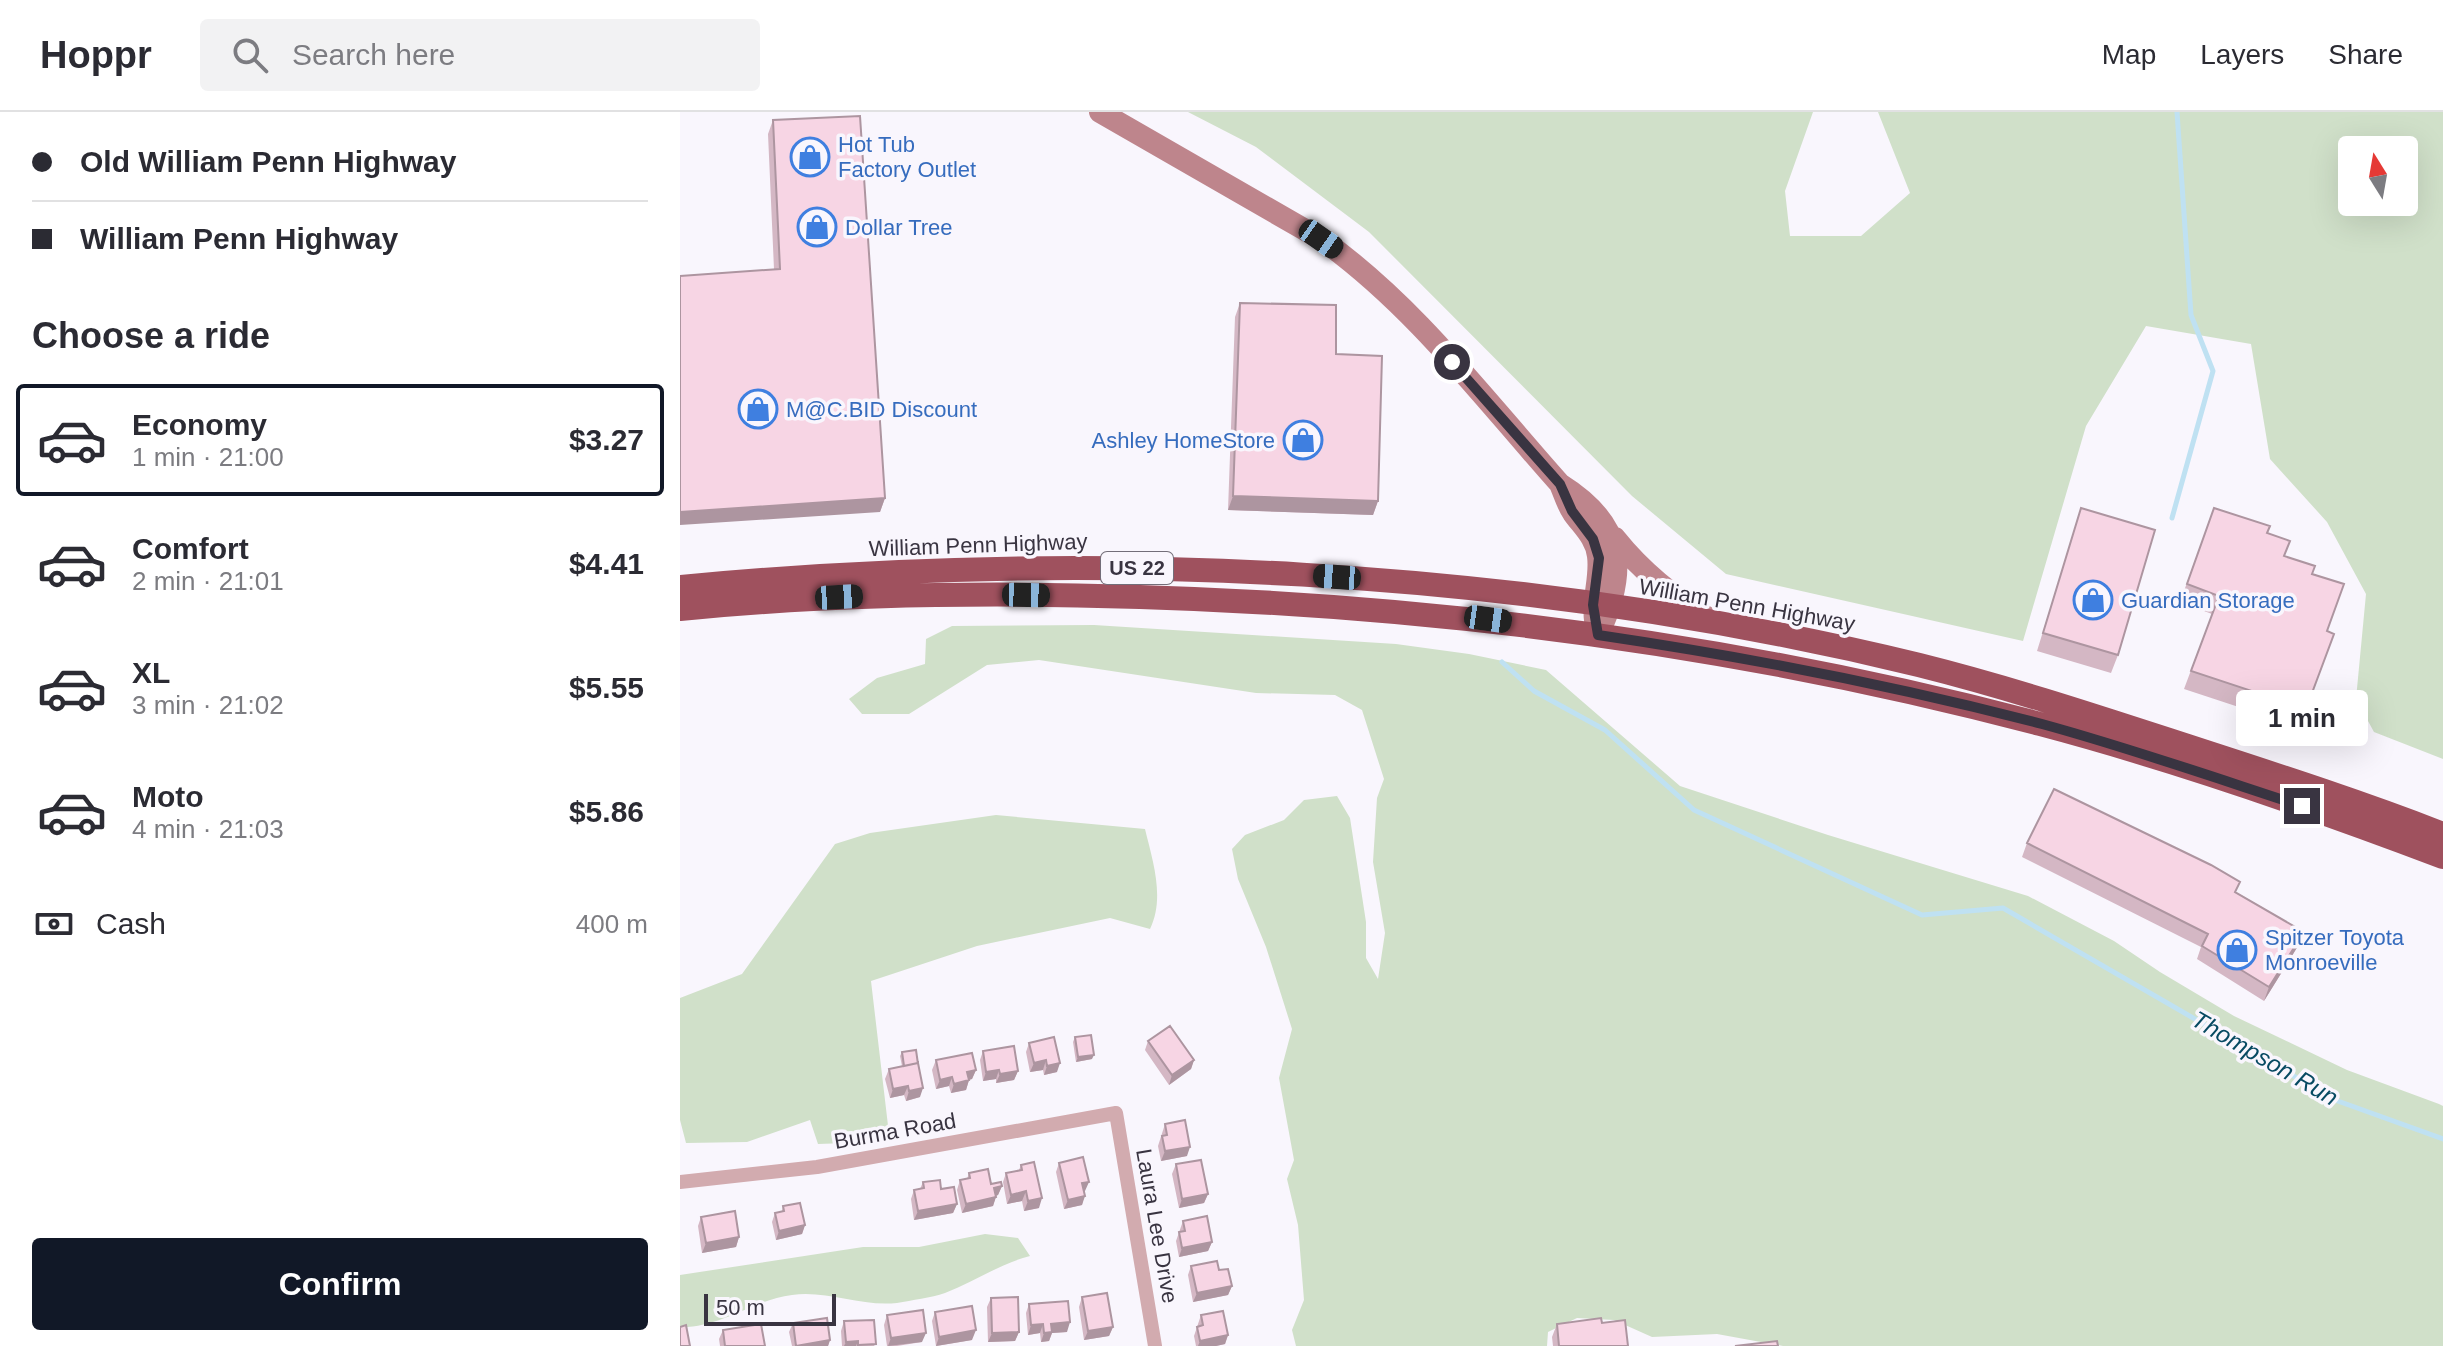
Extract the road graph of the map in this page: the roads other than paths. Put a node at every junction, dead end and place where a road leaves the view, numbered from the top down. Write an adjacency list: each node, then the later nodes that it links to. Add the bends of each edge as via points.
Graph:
1 (1100, 112): 2 (main road, via 1348,258 1401,304)
2 (1560, 484): 3 (main road, via 1585,500); 5 (main road, via 1597,549)
3 (1609, 531): 5 (main road, via 1616,556); 7 (main road, via 1664,590)
4 (680, 587): 5 (highway, William Penn Highway / US 22, via 901,573 1152,568 1399,582)
5 (1602, 606): 7 (highway, William Penn Highway / US 22); 8 (main road)
6 (680, 609): 8 (highway, US 22, via 902,594 1113,596 1397,610)
7 (1717, 624): 9 (highway, William Penn Highway / US 22, via 1848,649 1995,686 2309,785)
8 (1598, 635): 10 (highway, US 22, via 1803,669 2030,721 2302,806)
9 (2443, 834)
10 (2443, 857)
11 (1116, 1113): 12 (street, Burma Road, via 817,1167); 13 (street, Laura Lee Drive)
12 (680, 1182)
13 (1155, 1346)

